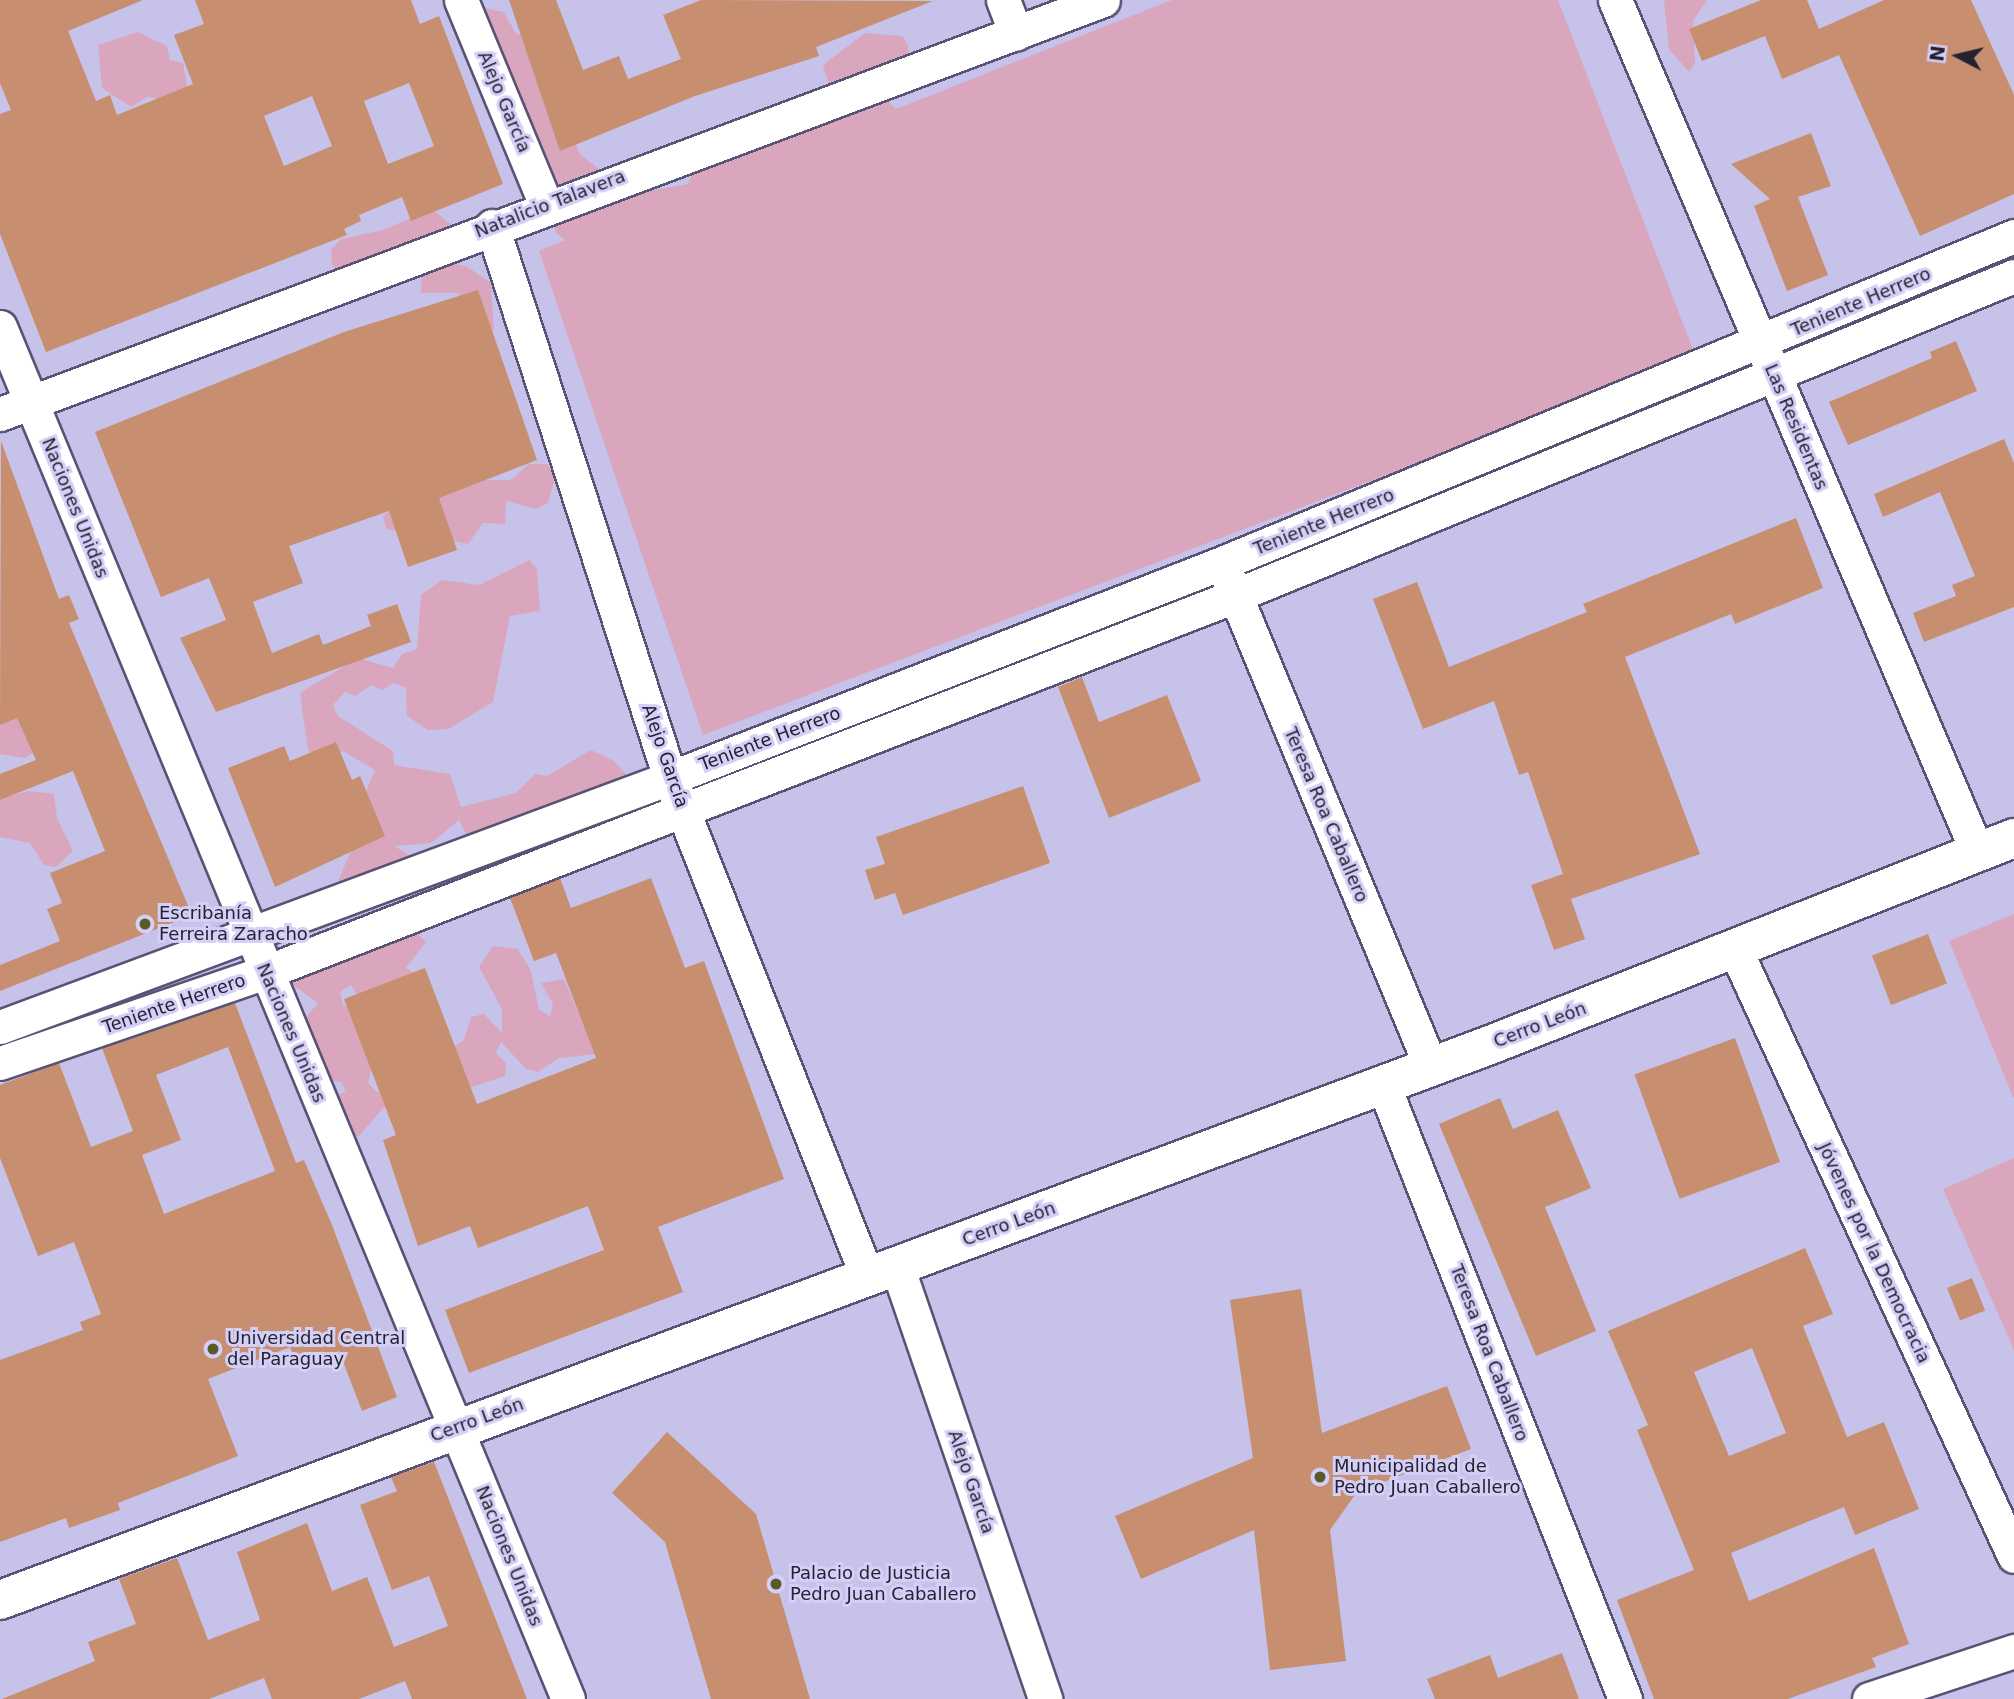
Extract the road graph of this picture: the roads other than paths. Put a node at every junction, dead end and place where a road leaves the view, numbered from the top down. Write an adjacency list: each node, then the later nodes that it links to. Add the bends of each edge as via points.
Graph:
1 (461, 0): 6 (street, Alejo García)
2 (1003, 0): 5 (street)
3 (1103, 0): 5 (street, Natalicio Talavera)
4 (1615, 0): 11 (street, Las Residentas)
5 (1016, 34): 6 (street, Natalicio Talavera)
6 (546, 205): 7 (street, Natalicio Talavera)
7 (492, 226): 13 (street, Natalicio Talavera); 21 (street, Alejo García)
8 (2013, 240): 11 (street, Teniente Herrero)
9 (2014, 276): 12 (street, Teniente Herrero)
10 (0, 327): 13 (street, Naciones Unidas)
11 (1761, 345): 12 (street, Las Residentas); 14 (street, Teniente Herrero)
12 (1775, 379): 16 (street, Teniente Herrero); 25 (street, Las Residentas)
13 (31, 402): 15 (street, Natalicio Talavera); 27 (street, Naciones Unidas)
14 (1596, 412): 16 (street); 17 (street, Teniente Herrero)
15 (0, 414)
16 (1609, 446): 18 (street, Teniente Herrero)
17 (1222, 563): 18 (street, Teresa Roa Caballero); 19 (street, Teniente Herrero)
18 (1235, 596): 20 (street, Teniente Herrero); 32 (street, Teresa Roa Caballero)
19 (1051, 630): 20 (street); 21 (street, Teniente Herrero)
20 (1065, 662): 22 (street, Teniente Herrero)
21 (670, 778): 22 (street, Alejo García); 24 (street, Teniente Herrero)
22 (683, 810): 26 (street, Teniente Herrero); 34 (street, Alejo García)
23 (2014, 838): 25 (street, Cerro León)
24 (488, 846): 26 (street); 27 (street, Teniente Herrero)
25 (1978, 854): 28 (street, Cerro León)
26 (503, 880): 29 (street, Teniente Herrero)
27 (251, 935): 29 (street, Naciones Unidas); 30 (street, Teniente Herrero)
28 (1735, 949): 32 (street, Cerro León); 36 (street, Jóvenes por la Democracia)
29 (266, 972): 31 (street, Teniente Herrero); 35 (street, Naciones Unidas)
30 (0, 1027)
31 (0, 1063)
32 (1430, 1067): 33 (street, Cerro León)
33 (1383, 1084): 34 (street, Cerro León); 41 (street, Teresa Roa Caballero)
34 (882, 1271): 35 (street, Cerro León); 40 (street, Alejo García)
35 (456, 1428): 37 (street, Cerro León); 39 (street, Naciones Unidas)
36 (2014, 1556)
37 (0, 1600)
38 (2014, 1650): 42 (street)
39 (568, 1699)
40 (1045, 1699)
41 (1625, 1699)
42 (1869, 1699)

